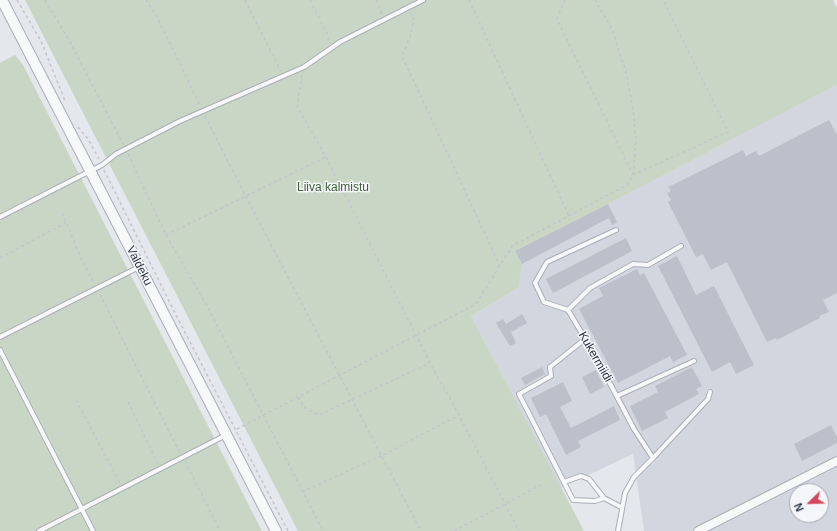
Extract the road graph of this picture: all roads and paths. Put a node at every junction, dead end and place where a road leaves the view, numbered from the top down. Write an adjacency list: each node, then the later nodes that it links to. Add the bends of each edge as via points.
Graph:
1 (2, 0): 24 (street, Valdeku)
2 (17, 0): 18 (path, via 41,41)
3 (45, 0): 21 (path)
4 (146, 0): 19 (path, via 155,13)
5 (245, 0): 17 (path)
6 (310, 0): 15 (path, via 327,33)
7 (376, 0): 14 (path)
8 (424, 0): 13 (lane)
9 (469, 0): 28 (path)
10 (565, 0): 25 (path, via 557,19)
11 (595, 0): 25 (path, via 612,29 626,72 636,140)
12 (663, 0): 25 (path, via 728,132)
13 (406, 9): 14 (lane); 35 (path, via 414,17 411,34 402,56)
14 (384, 20): 15 (lane)
15 (329, 49): 16 (lane)
16 (304, 67): 17 (lane); 22 (path, via 297,106)
17 (283, 76): 19 (lane)
18 (66, 105)
19 (203, 111): 21 (lane); 26 (path)
20 (77, 126): 23 (path, via 88,138)
21 (126, 149): 23 (lane); 32 (path)
22 (326, 157): 26 (path); 39 (path)
23 (102, 164): 24 (lane); 54 (path, via 175,313)
24 (90, 170): 29 (lane); 36 (street, Valdeku)
25 (633, 175): 28 (path, via 626,185)
26 (245, 195): 32 (path); 45 (path)
27 (62, 213): 30 (path)
28 (569, 216): 35 (path, via 512,246)
29 (0, 217)
30 (67, 222): 34 (path); 37 (path)
31 (616, 230): 38 (lane, via 547,262 535,283 544,302)
32 (166, 234): 52 (path, via 207,306)
33 (681, 246): 38 (lane, via 648,265 633,264 590,288)
34 (0, 258)
35 (500, 266): 39 (path, via 476,304)
36 (139, 267): 37 (lane); 55 (street, Valdeku)
37 (96, 287): 40 (lane); 57 (path)
38 (568, 310): 41 (lane, Kukermiidi)
39 (416, 335): 44 (path); 45 (path)
40 (0, 337)
41 (585, 340): 47 (lane, Kukermiidi); 61 (lane, via 550,367 551,376 519,394)
42 (0, 350): 68 (lane)
43 (694, 360): 47 (lane)
44 (430, 363): 49 (path); 53 (path)
45 (340, 374): 48 (path); 49 (path)
46 (710, 392): 58 (lane, via 708,399)
47 (617, 396): 58 (lane, Kukermiidi)
48 (298, 397): 49 (path, via 306,408 319,415); 52 (path)
49 (351, 399): 56 (path)
50 (76, 400): 63 (path)
51 (128, 402): 60 (path)
52 (263, 415): 54 (path); 64 (path)
53 (459, 415): 56 (path); 66 (path)
54 (237, 429): 73 (path)
55 (226, 435): 57 (lane); 72 (street, Valdeku)
56 (381, 456): 64 (path); 75 (path)
57 (183, 458): 60 (lane); 71 (path)
58 (653, 458): 67 (lane, via 634,477)
59 (837, 461): 79 (street)
60 (161, 469): 63 (lane)
61 (564, 482): 65 (lane, via 581,476 589,479); 65 (lane, via 573,500 595,501)
62 (541, 485): 66 (path)
63 (122, 488): 68 (lane)
64 (302, 492): 74 (path)
65 (604, 498): 67 (lane)
66 (506, 505): 76 (path); 77 (path)
67 (621, 507): 78 (lane)
68 (81, 510): 69 (lane); 70 (lane)
69 (39, 531)
70 (93, 531)
71 (220, 531)
72 (276, 531)
73 (288, 531)
74 (323, 531)
75 (421, 531)
76 (454, 531)
77 (519, 531)
78 (618, 531)
79 (698, 531)

